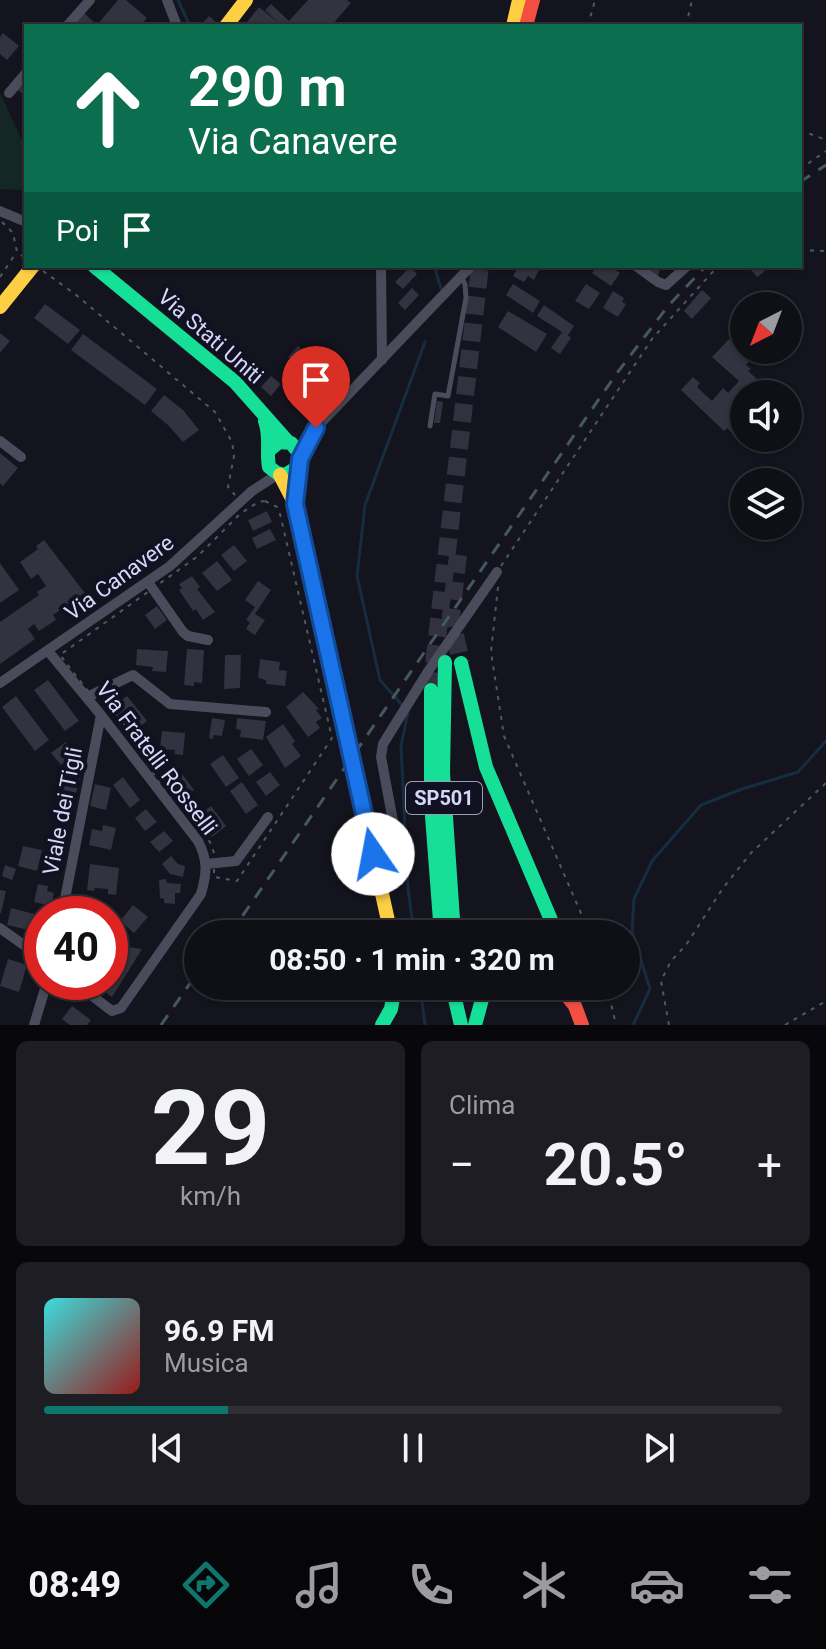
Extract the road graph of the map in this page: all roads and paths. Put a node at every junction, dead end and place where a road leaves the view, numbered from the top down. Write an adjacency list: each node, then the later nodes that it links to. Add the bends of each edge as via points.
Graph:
1 (90, 0): 8 (street)
2 (167, 0): 9 (street)
3 (246, 0): 10 (main road)
4 (519, 0): 11 (main road)
5 (533, 0): 12 (main road)
6 (595, 0): 13 (path)
7 (692, 0): 14 (path)
8 (69, 24)
9 (176, 24)
10 (231, 24)
11 (513, 24)
12 (527, 24)
13 (589, 24)
14 (686, 24)
15 (24, 75): 16 (street)
16 (9, 93)
17 (802, 131): 18 (path)
18 (826, 140)
19 (826, 151): 20 (path)
20 (802, 168)
21 (0, 211): 23 (street)
22 (0, 221): 26 (path, via 13,233)
23 (24, 221)
24 (802, 250): 25 (path)
25 (826, 251)
26 (17, 252): 27 (path); 36 (path)
27 (24, 257)
28 (32, 268): 38 (main road)
29 (37, 268): 48 (path, via 215,412 232,442 228,487)
30 (96, 268): 40 (main road, Via Stati Uniti, via 226,373)
31 (381, 268): 39 (street)
32 (469, 268): 37 (street)
33 (639, 268): 34 (street, via 666,285)
34 (685, 268)
35 (716, 268): 50 (path, via 652,339)
36 (0, 277)
37 (461, 277): 39 (street); 41 (lane, via 466,298 448,396 435,394)
38 (0, 307)
39 (382, 360): 42 (street)
40 (261, 410): 44 (main road, Via Stati Uniti); 47 (main road, Via Stati Uniti)
41 (430, 426)
42 (316, 428): 44 (street); 46 (street)
43 (0, 441): 45 (street)
44 (290, 443): 46 (main road); 47 (main road, via 275,444)
45 (21, 457)
46 (299, 463): 47 (main road, via 291,474); 49 (main road, Via Stati Uniti)
47 (273, 466): 48 (street, Via Canavere); 49 (main road, Via Stati Uniti)
48 (241, 502): 51 (street, Via Canavere)
49 (295, 504): 64 (main road, Via Stati Uniti)
50 (497, 572): 64 (street, via 383,744 399,853); 70 (path, via 491,652 504,736)
51 (151, 585): 52 (street, via 183,632); 53 (street, Via Canavere); 58 (path, via 60,655); 63 (path, via 198,556 249,507 265,501 277,507 332,738 237,881 214,877)
52 (208, 640)
53 (48, 651): 56 (street, Via Canavere); 58 (street, Via Fratelli Rosselli)
54 (445, 662): 68 (main road, SP501, via 443,773)
55 (461, 663): 69 (main road, via 486,767)
56 (0, 683)
57 (431, 690): 67 (main road, SP501, via 430,772)
58 (89, 696): 59 (street, via 133,675 170,704); 60 (street, Via Fratelli Rosselli); 63 (path, via 111,707 147,755 162,787 194,830 206,836 214,853)
59 (266, 712)
60 (101, 715): 63 (street, Via Fratelli Rosselli); 65 (street, Viale dei Tigli)
61 (826, 783): 94 (path, via 751,853 666,968 661,981)
62 (268, 817): 63 (street, via 236,861)
63 (211, 864): 73 (street, Via Fratelli Rosselli, via 201,894)
64 (379, 880): 66 (main road, Via Stati Uniti)
65 (66, 896)
66 (388, 920)
67 (440, 920)
68 (453, 920)
69 (551, 920)
70 (584, 920)
71 (0, 928): 72 (street)
72 (24, 945)
73 (128, 998)
74 (42, 1000): 86 (street)
75 (98, 1000): 76 (street, Via Fratelli Rosselli, via 112,1011)
76 (127, 1000)
77 (393, 1000): 87 (main road)
78 (447, 1000): 88 (main road)
79 (455, 1000): 89 (main road)
80 (464, 1000): 90 (main road)
81 (482, 1000): 91 (main road)
82 (570, 1000): 92 (main road)
83 (579, 1000): 92 (main road)
84 (610, 1000): 93 (path)
85 (826, 1001): 95 (path)
86 (34, 1025)
87 (382, 1025)
88 (450, 1025)
89 (461, 1025)
90 (468, 1025)
91 (475, 1025)
92 (583, 1025)
93 (616, 1025)
94 (669, 1025)
95 (785, 1025)

